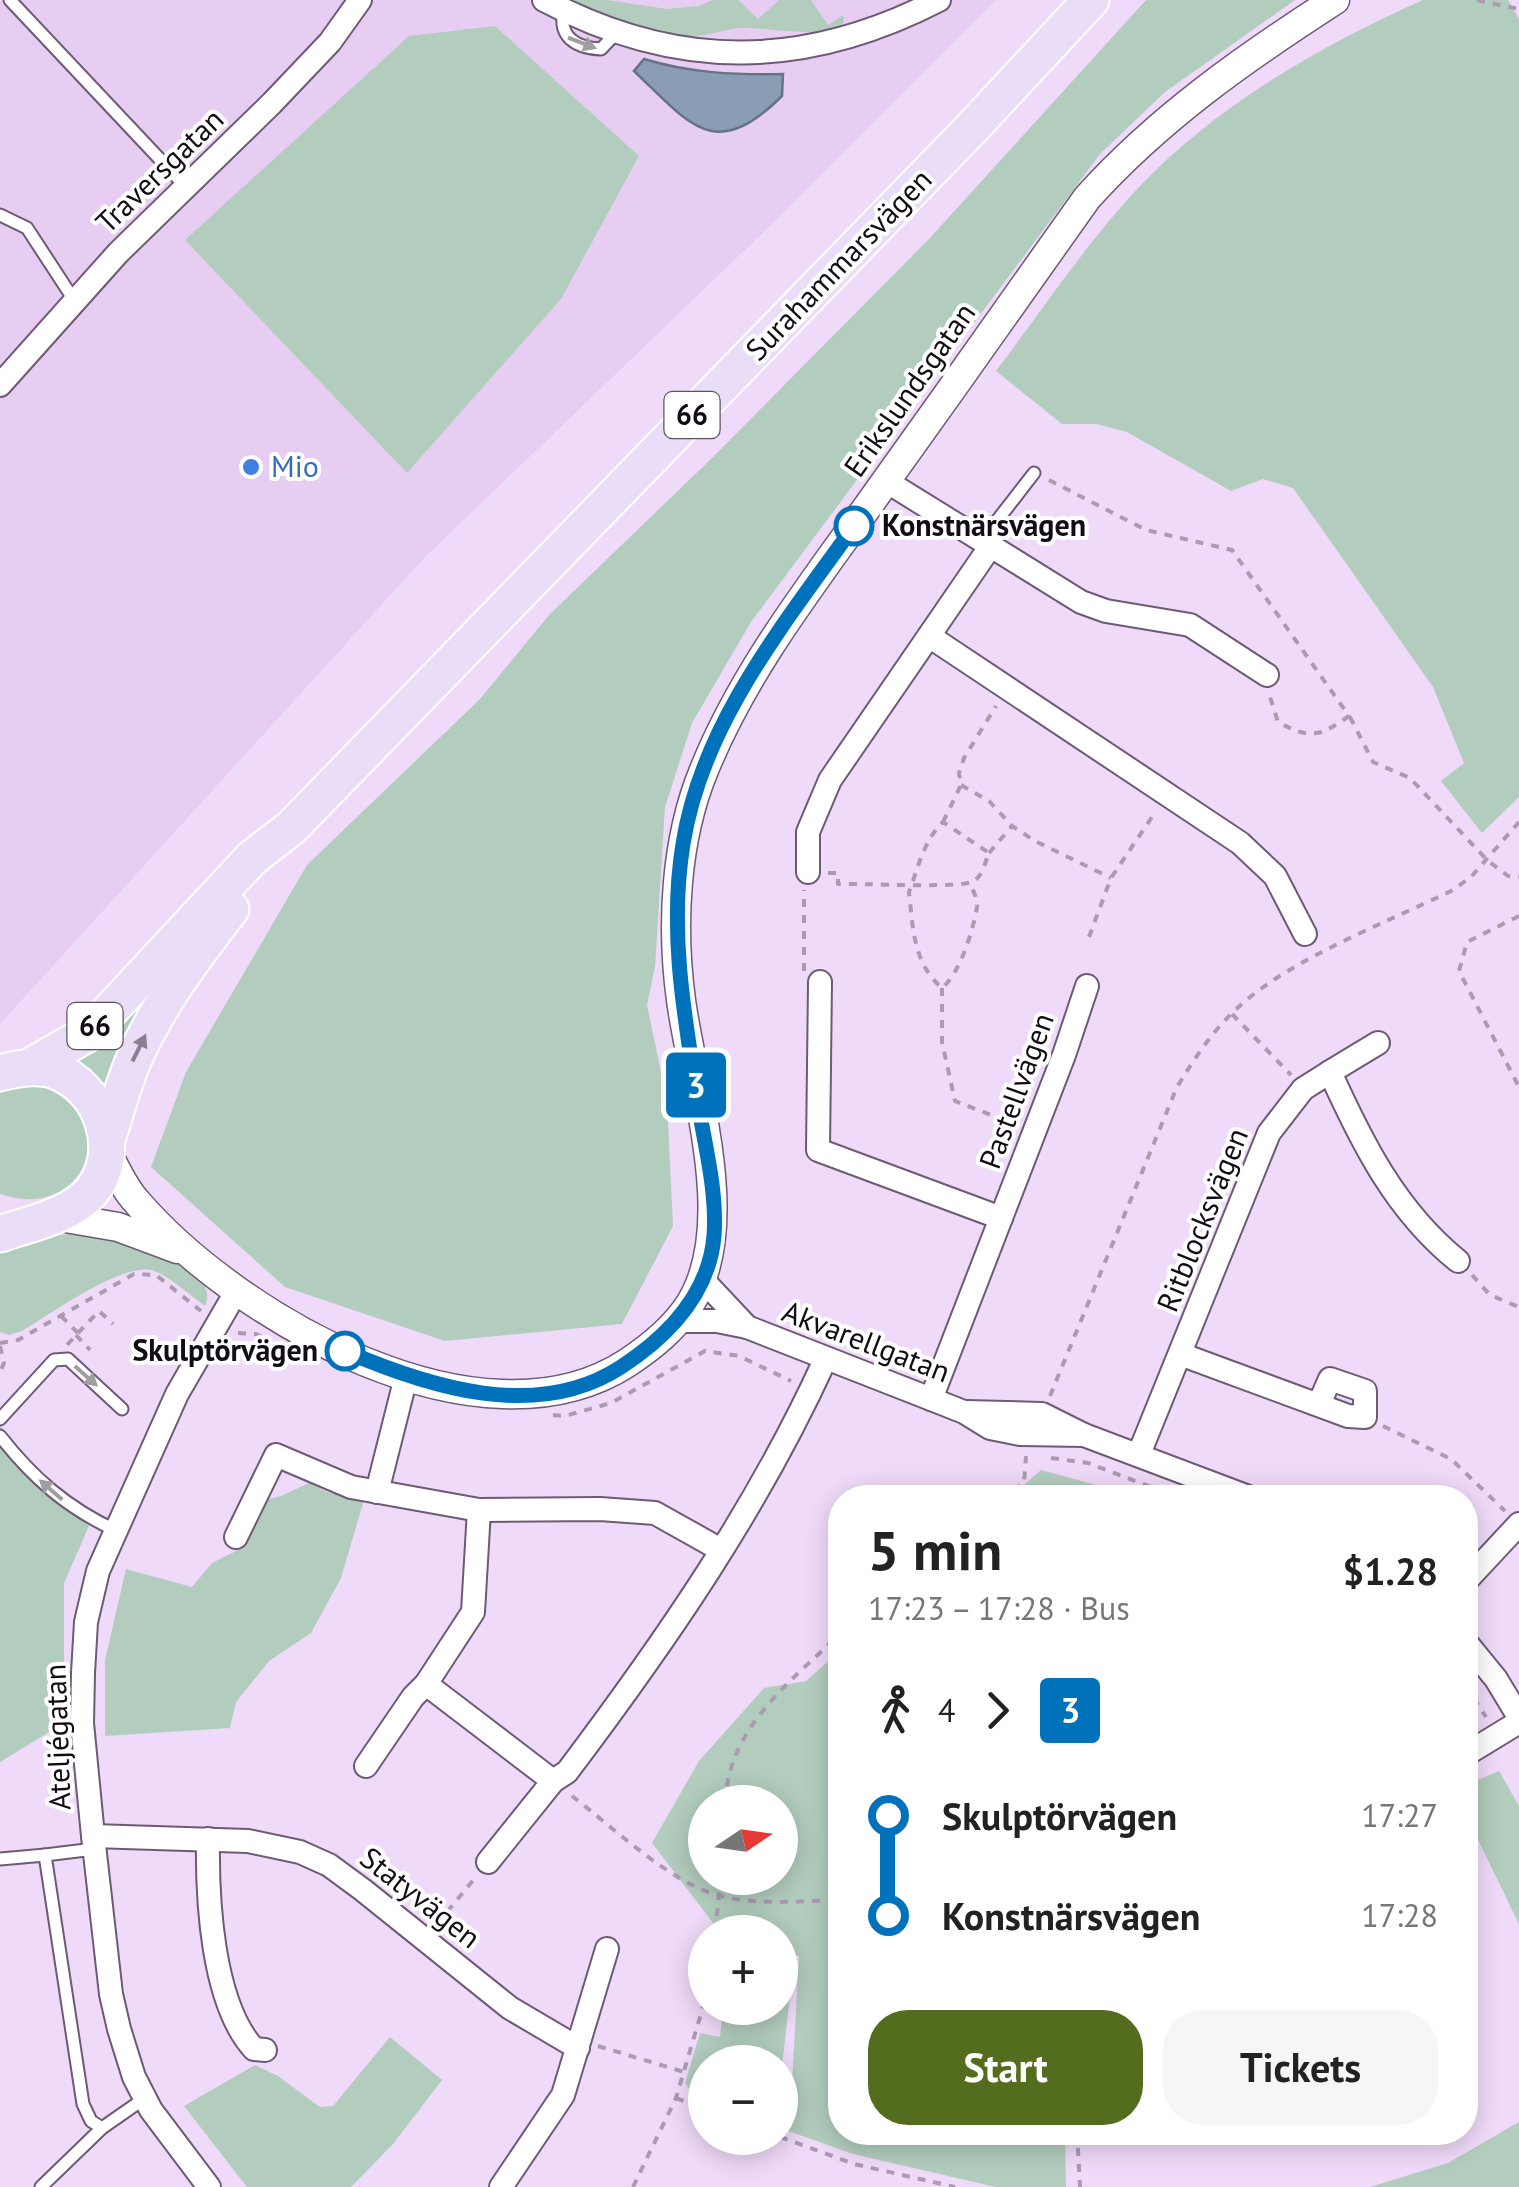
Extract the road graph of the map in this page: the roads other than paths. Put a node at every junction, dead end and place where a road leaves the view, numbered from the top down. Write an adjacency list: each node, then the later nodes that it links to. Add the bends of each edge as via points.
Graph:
1 (10, 0): 7 (lane)
2 (360, 0): 7 (street, Traversgatan, via 330,42)
3 (939, 0): 6 (street, via 845,40 706,51 617,32)
4 (1091, 0): 16 (main road, Surahammarsvägen / 66)
5 (1335, 0): 12 (street, Erikslundsgatan, via 1200,91 1117,164 1086,198)
6 (554, 6)
7 (186, 186): 9 (street, Traversgatan)
8 (0, 215): 9 (lane, via 27,228)
9 (74, 300): 10 (street, Traversgatan)
10 (0, 385)
11 (1034, 472): 13 (lane)
12 (886, 481): 13 (street); 31 (street, Erikslundsgatan, via 746,684 720,730 689,814 677,924 680,996 712,1190 714,1236)
13 (985, 544): 14 (street); 15 (street, via 1081,602 1190,625)
14 (929, 636): 17 (street, via 830,780 808,832); 18 (street, via 1240,842 1275,876)
15 (1267, 674)
16 (290, 828): 22 (main road, Surahammarsvägen / 66, via 252,858 89,1034); 24 (main road, Surahammarsvägen / 66, one-way to 16, via 132,1064 166,996)
17 (808, 872)
18 (1305, 934)
19 (820, 982): 26 (street, Pastellvägen, via 818,1150)
20 (1087, 986): 26 (street, Pastellvägen)
21 (1378, 1043): 23 (street, Ritblocksvägen)
22 (10, 1068): 24 (main road, 66, via 64,1074 84,1089 100,1114)
23 (1330, 1072): 30 (street, via 1390,1188); 35 (street, Ritblocksvägen, via 1304,1089 1269,1133)
24 (107, 1146): 27 (main road, 66, via 92,1191); 29 (street, Erikslundsgatan, via 135,1200)
25 (0, 1213): 27 (main road)
26 (1001, 1218): 38 (street, Pastellvägen)
27 (44, 1219): 28 (main road, 66); 29 (street, Erikslundsgatan, via 118,1227)
28 (0, 1234)
29 (192, 1256): 32 (street, Erikslundsgatan)
30 (1458, 1260)
31 (701, 1278): 33 (street, Erikslundsgatan); 34 (street, Akvarellgatan)
32 (236, 1292): 37 (street, Erikslundsgatan, via 314,1338); 48 (street, Ateljégatan, via 177,1394)
33 (677, 1321): 34 (street, Akvarellgatan); 37 (street, Erikslundsgatan, via 610,1374 571,1388 503,1396)
34 (747, 1328): 36 (street, Akvarellgatan)
35 (1180, 1354): 40 (street, Ritblocksvägen, via 1318,1404 1330,1379 1365,1391); 43 (street, Ritblocksvägen)
36 (825, 1360): 38 (street, Akvarellgatan); 50 (street, via 777,1460)
37 (406, 1377): 45 (street)
38 (932, 1399): 43 (street, Akvarellgatan, via 1034,1434 1084,1435)
39 (122, 1409): 41 (lane, one-way to 39, via 62,1358)
40 (1365, 1417)
41 (0, 1419)
42 (0, 1436): 48 (lane, one-way to 42, via 52,1492)
43 (1139, 1454): 44 (street, Akvarellgatan)
44 (1218, 1485)
45 (377, 1492): 46 (street); 49 (street, via 276,1456)
46 (479, 1510): 50 (street, via 655,1513); 53 (street, via 473,1612)
47 (1517, 1529): 51 (street)
48 (114, 1530): 59 (street, Ateljégatan, via 86,1622 82,1723)
49 (236, 1536)
50 (721, 1550): 57 (street, via 652,1659)
51 (1478, 1569)
52 (1478, 1658): 54 (street)
53 (426, 1684): 56 (street); 57 (street)
54 (1519, 1720): 55 (street)
55 (1478, 1747)
56 (366, 1766)
57 (554, 1781): 62 (street)
58 (208, 1840): 59 (street, Statyvägen); 64 (street, Statyvägen, via 268,1844 329,1865 510,2008); 65 (street, via 217,1958 242,2036)
59 (93, 1843): 60 (lane); 66 (street, Ateljégatan, via 111,1994)
60 (45, 1854): 61 (lane); 67 (lane, via 84,2104)
61 (0, 1859)
62 (488, 1862)
63 (608, 1948): 64 (street)
64 (578, 2048): 70 (street, via 563,2095)
65 (265, 2050)
66 (145, 2098): 67 (lane); 69 (street, Ateljégatan)
67 (102, 2128): 68 (lane)
68 (41, 2187)
69 (208, 2187)
70 (502, 2187)

